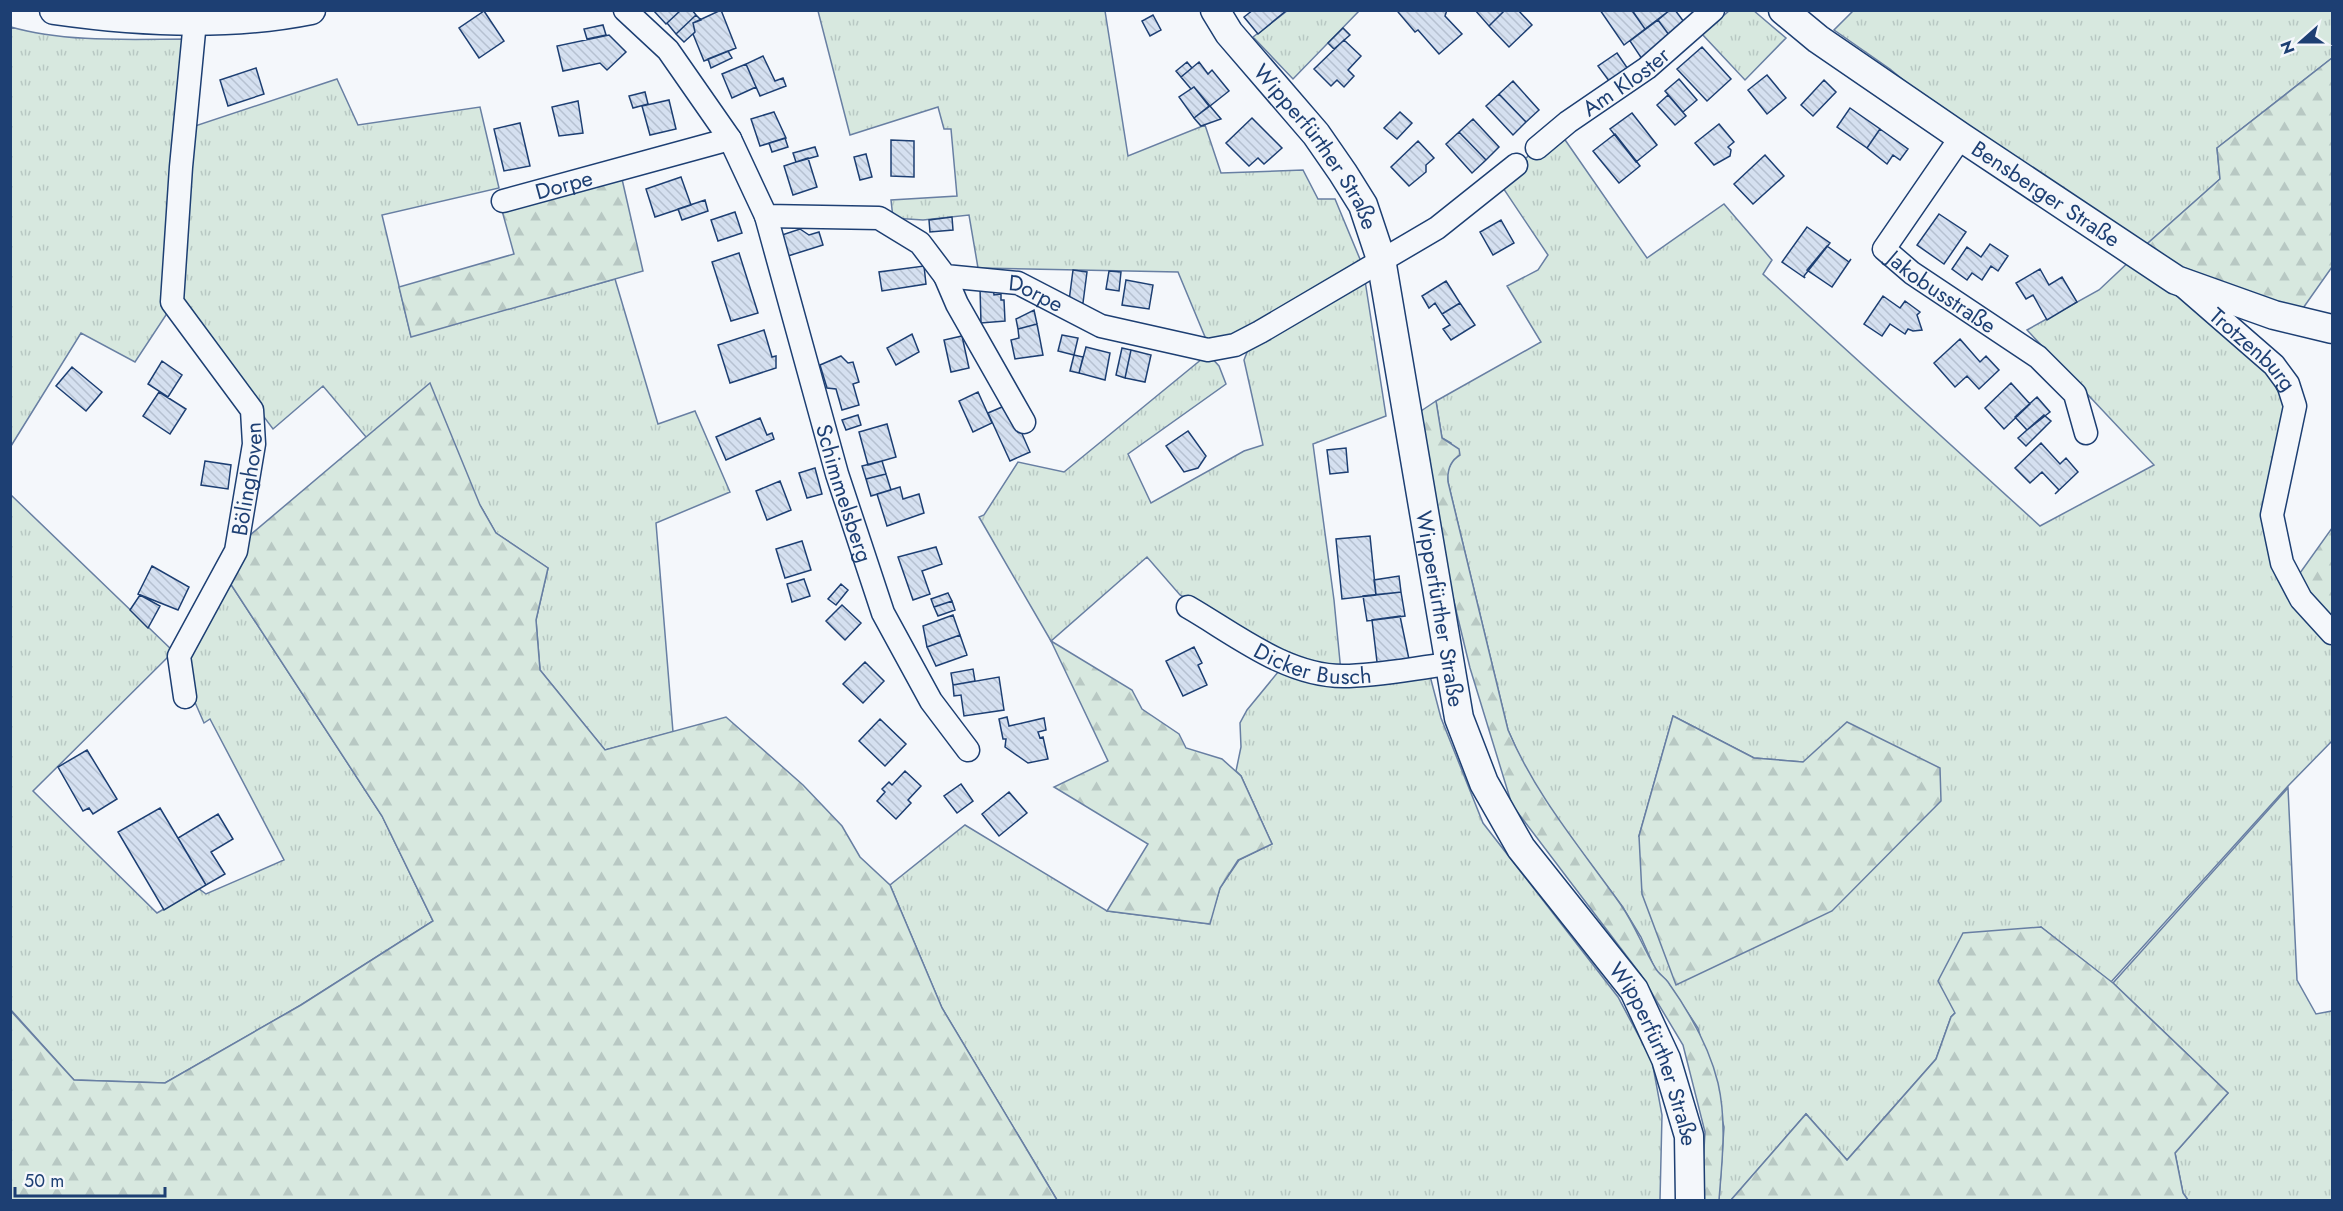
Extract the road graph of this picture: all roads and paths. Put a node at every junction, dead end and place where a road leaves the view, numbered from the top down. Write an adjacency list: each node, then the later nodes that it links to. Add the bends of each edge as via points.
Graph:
1 (54, 10): 7 (main road)
2 (311, 10): 7 (main road, via 271,19)
3 (625, 10): 9 (street, via 668,50)
4 (1215, 10): 14 (main road, Wipperfürther Straße, via 1229,33 1316,134 1343,173 1363,205)
5 (1713, 10): 10 (street, Am Kloster, via 1647,68)
6 (1783, 10): 8 (main road, Bensberger Straße, via 1818,39)
7 (195, 21): 23 (street, Bölinghoven, via 172,302 252,410 254,444 237,551 179,657)
8 (1961, 137): 16 (main road, Bensberger Straße); 19 (street, Jakobusstraße, via 1884,249 1912,273 2038,357 2074,394)
9 (730, 139): 12 (street, Dorpe); 13 (street)
10 (1536, 148)
11 (1516, 165): 14 (street, via 1437,228)
12 (503, 201)
13 (766, 216): 15 (street, via 879,218 920,243); 24 (street, Schimmelsberg, via 837,474 883,613 931,701)
14 (1382, 259): 15 (street, Dorpe, via 1235,345 1208,350 1101,326 1018,283); 22 (main road, Wipperfürther Straße)
15 (945, 276): 18 (street)
16 (2176, 280): 17 (main road, Bensberger Straße, via 2274,315); 21 (street, Trotzenburg, via 2274,365 2288,384 2295,406 2272,515 2282,563 2301,599)
17 (2332, 329)
18 (1024, 422)
19 (2086, 433)
20 (1188, 607): 22 (street, Dicker Busch, via 1285,664 1327,674 1354,675)
21 (2332, 633)
22 (1449, 664): 25 (main road, Wipperfürther Straße, via 1459,718 1484,783 1521,848 1634,990 1666,1059 1689,1136)
23 (185, 697)
24 (968, 750)
25 (1690, 1200)

